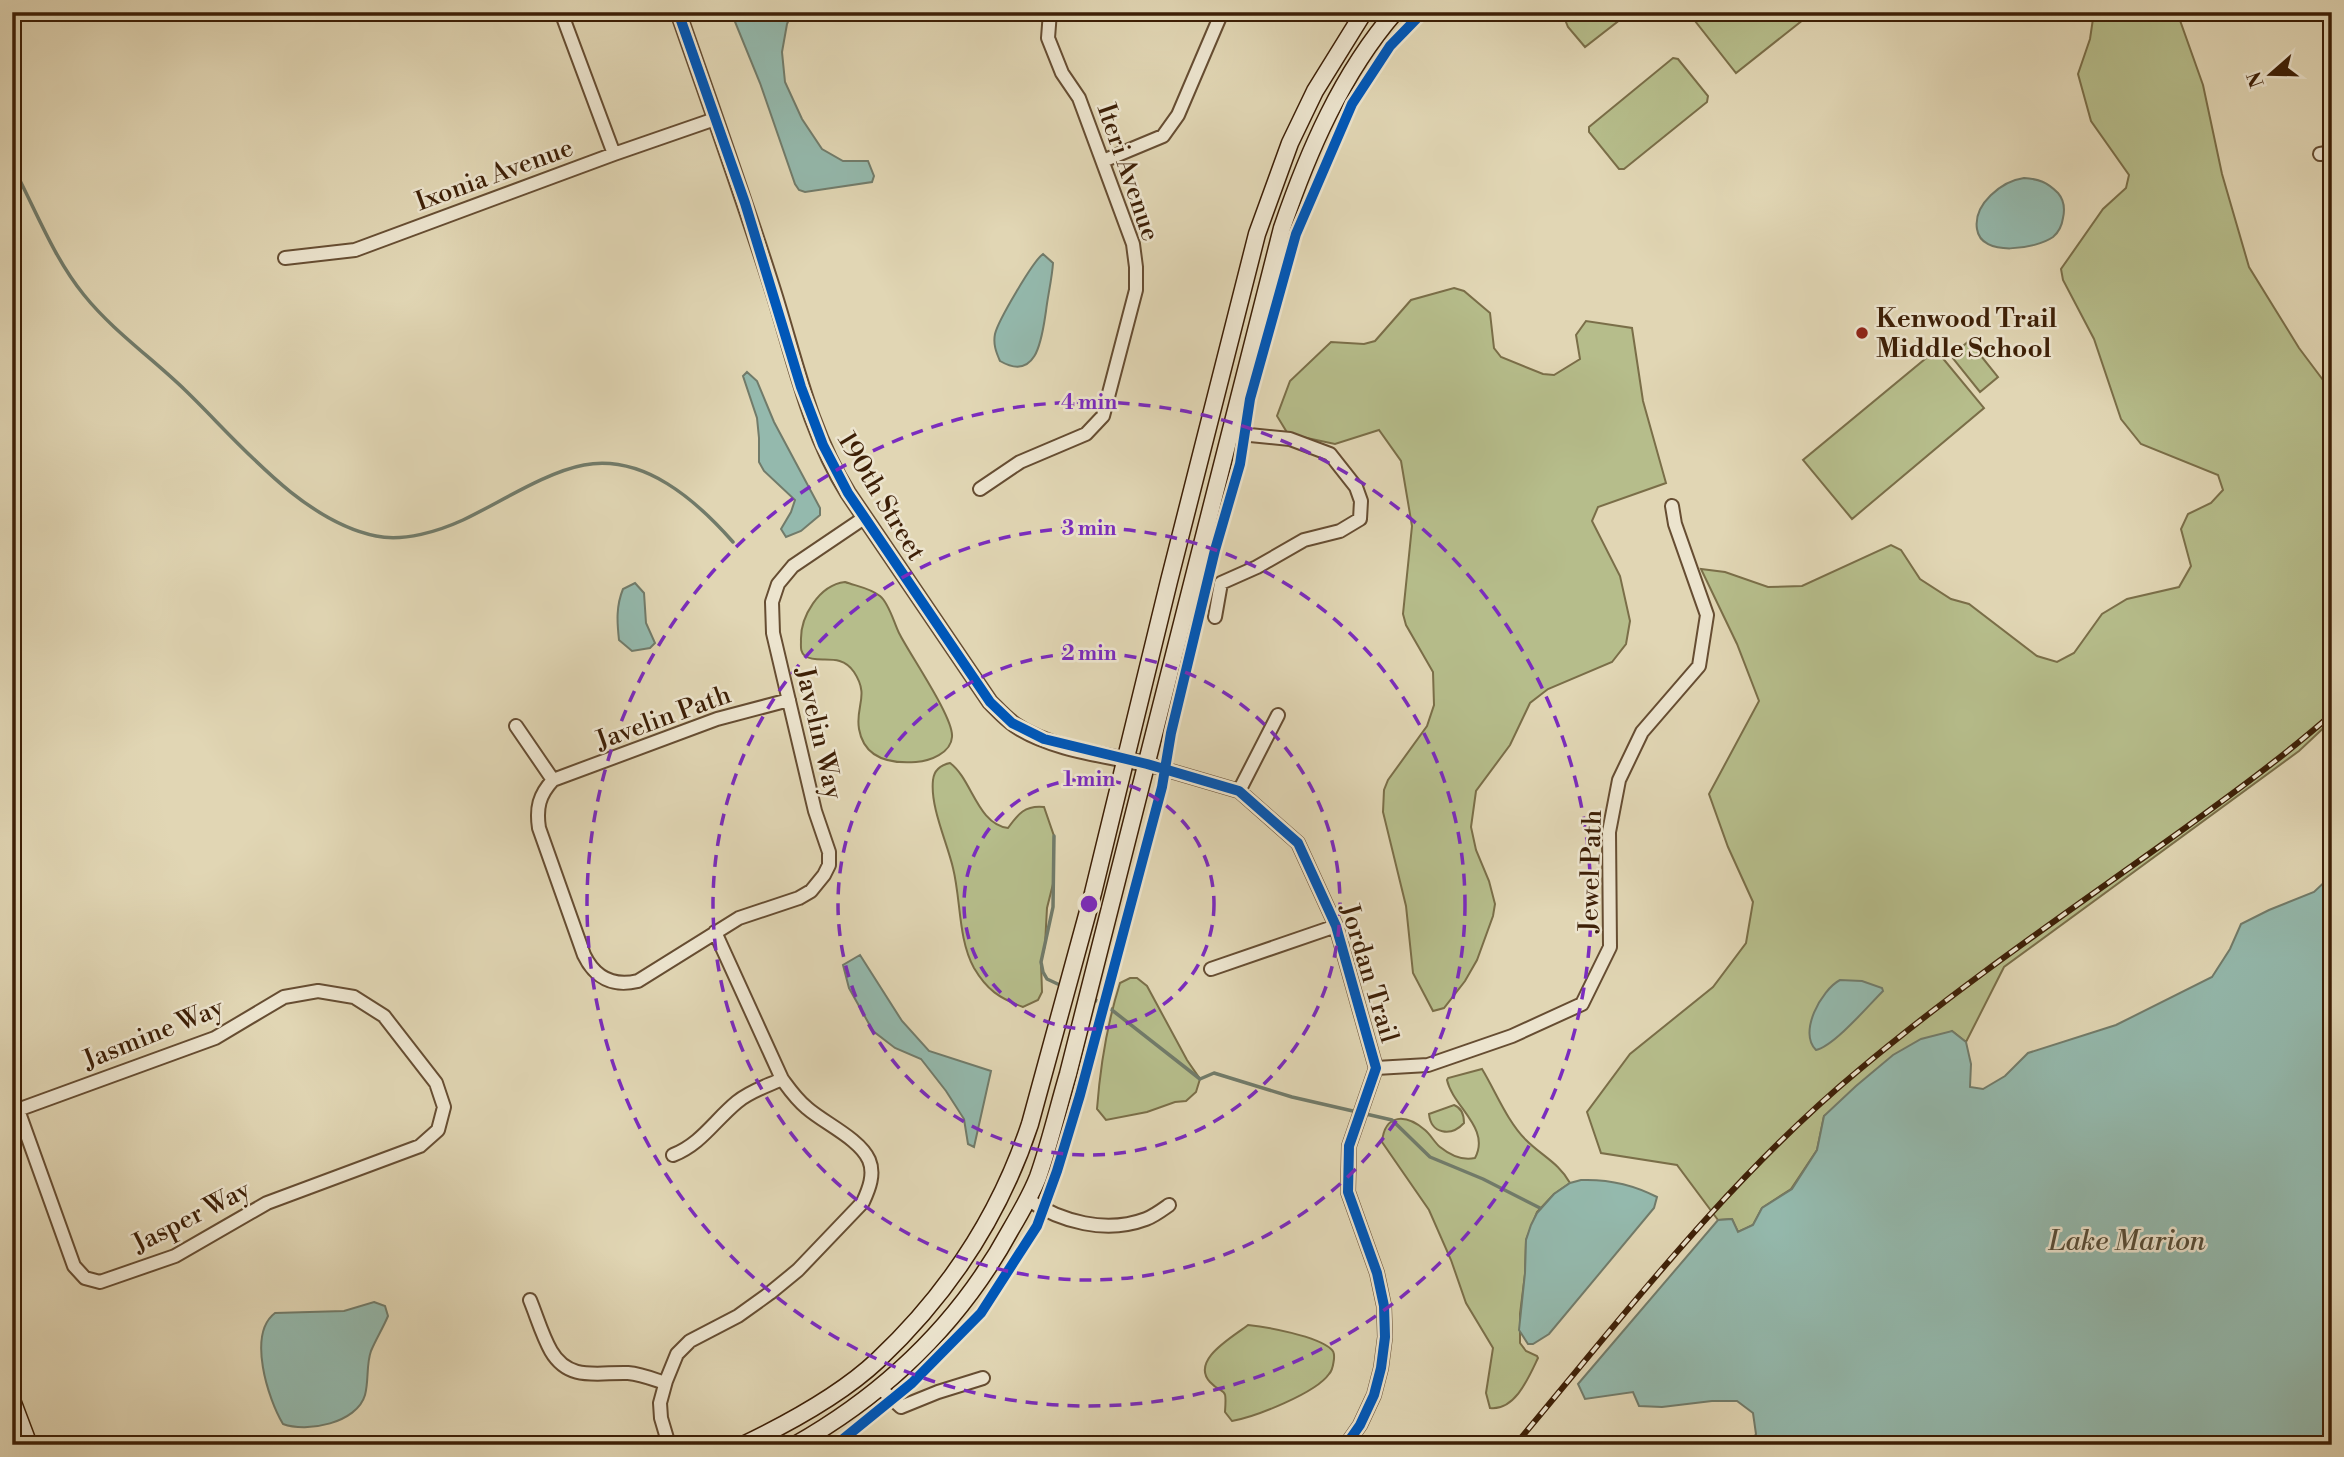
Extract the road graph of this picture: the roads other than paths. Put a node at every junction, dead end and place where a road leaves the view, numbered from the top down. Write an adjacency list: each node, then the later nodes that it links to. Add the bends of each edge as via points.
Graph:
1 (561, 12): 8 (street)
2 (678, 12): 7 (street, 190th Street)
3 (1050, 12): 9 (street, Iteri Avenue, via 1048,38 1062,73 1079,98)
4 (1222, 12): 9 (street, via 1178,115 1163,136)
5 (1364, 12): 19 (main road, via 1290,143 1257,234)
6 (1395, 12): 11 (main road, via 1345,84 1297,185)
7 (715, 119): 8 (street, Ixonia Avenue); 14 (street, 190th Street, via 810,414)
8 (614, 154): 10 (street, Ixonia Avenue, via 355,250)
9 (1103, 161): 12 (street, Iteri Avenue, via 1133,244 1136,290 1103,416 1086,434 1020,461)
10 (285, 258)
11 (1230, 433): 15 (street, via 1290,439 1330,454 1356,487 1360,519 1340,531 1304,540 1221,583); 20 (main road)
12 (980, 489)
13 (1672, 506): 26 (street, Jewel Path, via 1707,615 1699,666 1642,732 1619,780 1609,832 1610,947 1581,1004 1511,1036 1428,1065)
14 (864, 518): 16 (street, Javelin Way, via 801,559 778,584 772,621); 19 (street, 190th Street, via 1004,716 1044,739)
15 (1216, 617)
16 (789, 700): 21 (street, Javelin Path, via 718,719); 24 (street, Javelin Way, via 829,865 811,891)
17 (1278, 715): 22 (street)
18 (516, 726): 21 (street)
19 (1125, 760): 20 (street, 190th Street); 42 (main road, via 1030,1124 989,1221 939,1294 877,1361 820,1402)
20 (1147, 764): 22 (street, Jordan Trail); 31 (main road, via 1068,1074)
21 (554, 780): 24 (street, Javelin Way, via 539,800 539,828 593,971 611,982 638,981)
22 (1239, 792): 23 (street, Jordan Trail, via 1298,843)
23 (1336, 926): 25 (street); 26 (street, Jordan Trail)
24 (715, 932): 27 (street)
25 (1210, 969)
26 (1376, 1068): 44 (street, Jordan Trail, via 1349,1146 1348,1192 1377,1273 1385,1337 1374,1395)
27 (782, 1079): 30 (street, via 738,1101 697,1142); 35 (street, via 808,1110 863,1150 870,1161 870,1188 863,1202 798,1270 746,1310 690,1341 673,1361)
28 (436, 1083): 29 (street, Jasmine Way, via 384,1016 354,997 318,990 284,998 215,1038); 29 (street, Jasper Way, via 444,1107 438,1130 420,1146 267,1203 175,1256 100,1282 85,1278 74,1266)
29 (15, 1111)
30 (673, 1155)
31 (1027, 1199): 32 (street, via 1067,1220 1101,1227 1148,1219); 36 (main road, via 991,1266 961,1306)
32 (1169, 1205)
33 (530, 1300): 35 (street, via 551,1352 568,1369 590,1375 631,1373)
34 (983, 1378): 36 (street, via 901,1407)
35 (665, 1383): 41 (street, via 660,1412)
36 (880, 1388): 43 (main road)
37 (12, 1400): 40 (main road)
38 (12, 1419): 39 (main road)
39 (22, 1445)
40 (29, 1445)
41 (669, 1445)
42 (743, 1445)
43 (795, 1445)
44 (1346, 1445)

